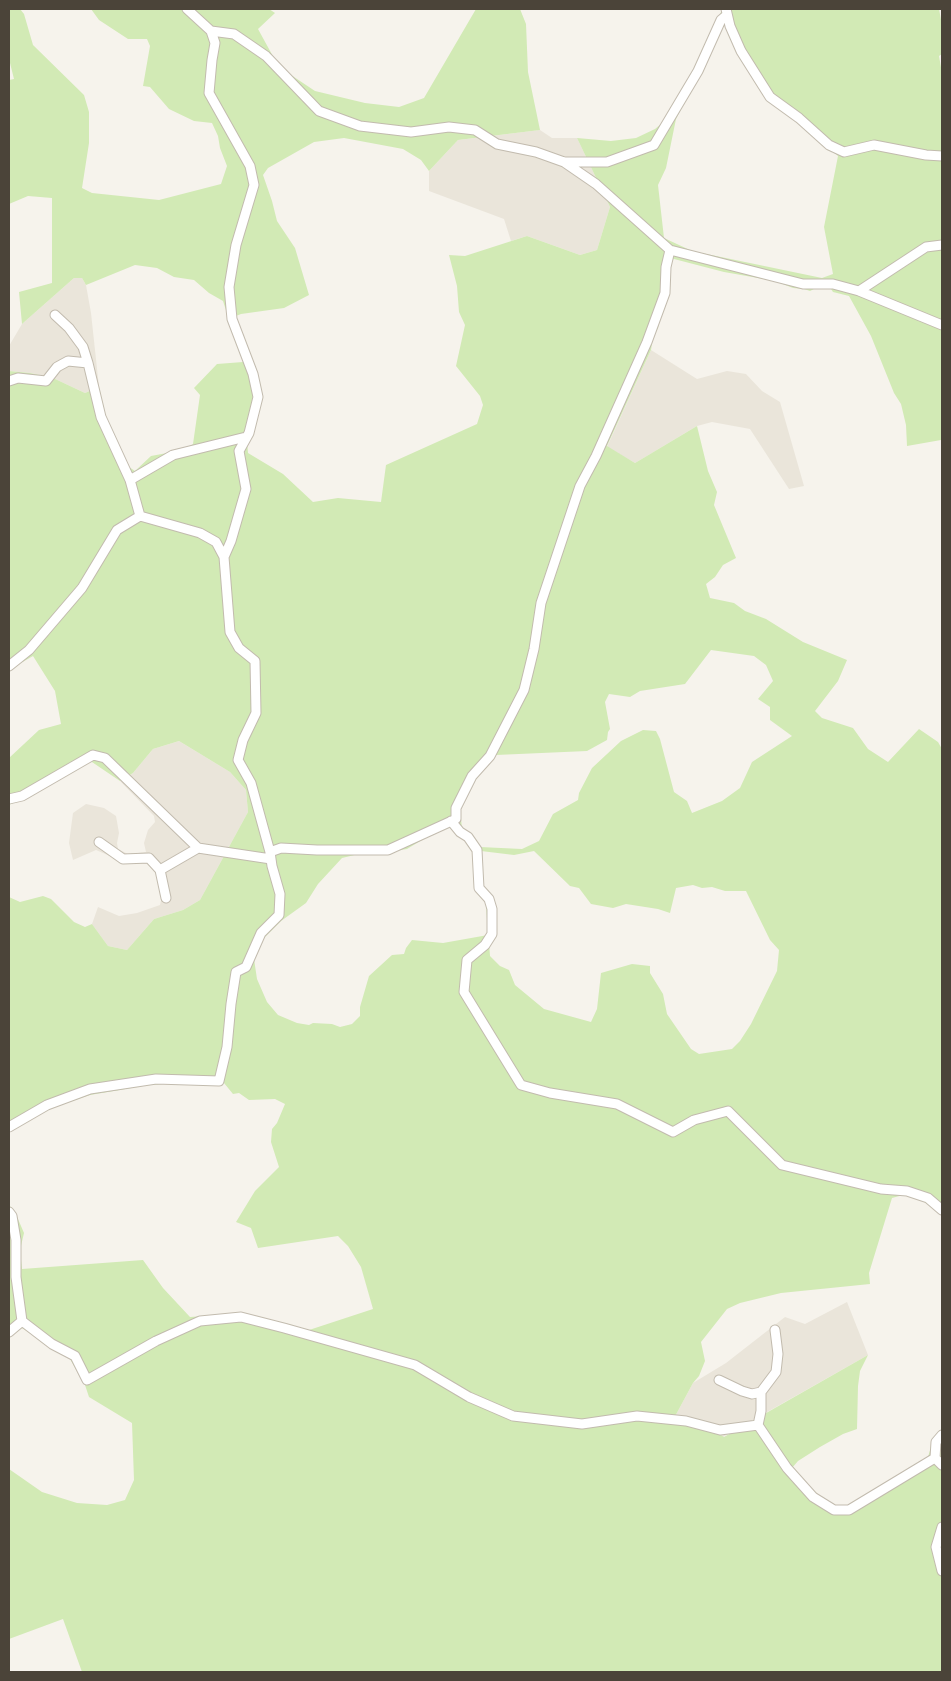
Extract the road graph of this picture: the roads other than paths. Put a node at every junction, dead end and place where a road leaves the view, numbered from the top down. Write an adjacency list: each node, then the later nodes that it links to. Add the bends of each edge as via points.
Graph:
1 (187, 9): 3 (street)
2 (727, 12): 4 (street, via 741,51 770,97 829,146 844,152 874,145); 5 (street, via 698,71 654,146 607,162)
3 (211, 31): 5 (street, via 234,34 266,56 319,111 360,126 411,132 449,127 475,130 497,144); 13 (street, via 216,43 209,93 250,166 254,185 236,245 229,287 232,319 253,374 258,397)
4 (942, 156)
5 (564, 162): 7 (street, via 596,184)
6 (942, 245): 8 (street, via 926,247)
7 (670, 250): 8 (street, via 803,284 833,284); 19 (street, via 665,293 647,342 580,486 541,603 524,690 490,756 472,776 456,808 456,819)
8 (859, 291): 10 (street)
9 (55, 315): 11 (street, via 69,328)
10 (942, 325)
11 (88, 362): 12 (street, via 68,361 56,367 46,381 18,378); 14 (street, via 101,417)
12 (9, 381)
13 (246, 437): 14 (street, via 173,455); 16 (street, via 239,451 246,489)
14 (130, 480): 15 (street)
15 (140, 516): 16 (street, via 200,534 216,542); 17 (street, via 117,530 82,588 29,650)
16 (224, 557): 22 (street, via 230,632 239,648 255,660 256,713 238,760 251,783)
17 (9, 666)
18 (9, 799): 21 (street, via 22,796 93,755 105,758)
19 (451, 821): 22 (street, via 388,850 281,848); 26 (street, via 477,850 479,888 489,899 492,909 492,934 485,945 467,960 464,992 521,1084 550,1093 617,1104 673,1132 694,1120 728,1111 782,1165 881,1189 907,1191 928,1198)
20 (99, 842): 23 (street, via 123,859 149,858)
21 (198, 848): 22 (street); 23 (street)
22 (270, 856): 25 (street, via 280,894 279,915 261,933 246,967 236,972 220,1081 156,1079 90,1088 47,1105)
23 (160, 870): 24 (street)
24 (166, 898)
25 (9, 1127)
26 (942, 1210)
27 (9, 1212): 28 (street, via 16,1240 16,1277)
28 (22, 1321): 30 (street); 33 (street, via 52,1344 75,1356 87,1380 156,1341 200,1321 241,1317 415,1366 469,1397 513,1416 582,1424 637,1416 686,1421 720,1430)
29 (775, 1330): 32 (street, via 776,1372)
30 (9, 1332)
31 (719, 1380): 32 (street, via 752,1394)
32 (761, 1392): 33 (street)
33 (758, 1425): 35 (street, via 787,1468 813,1497 834,1510 849,1510)
34 (942, 1436): 35 (street, via 936,1442)
35 (934, 1458): 36 (street)
36 (942, 1465)
37 (942, 1528): 38 (street, via 936,1547)
38 (942, 1571)

